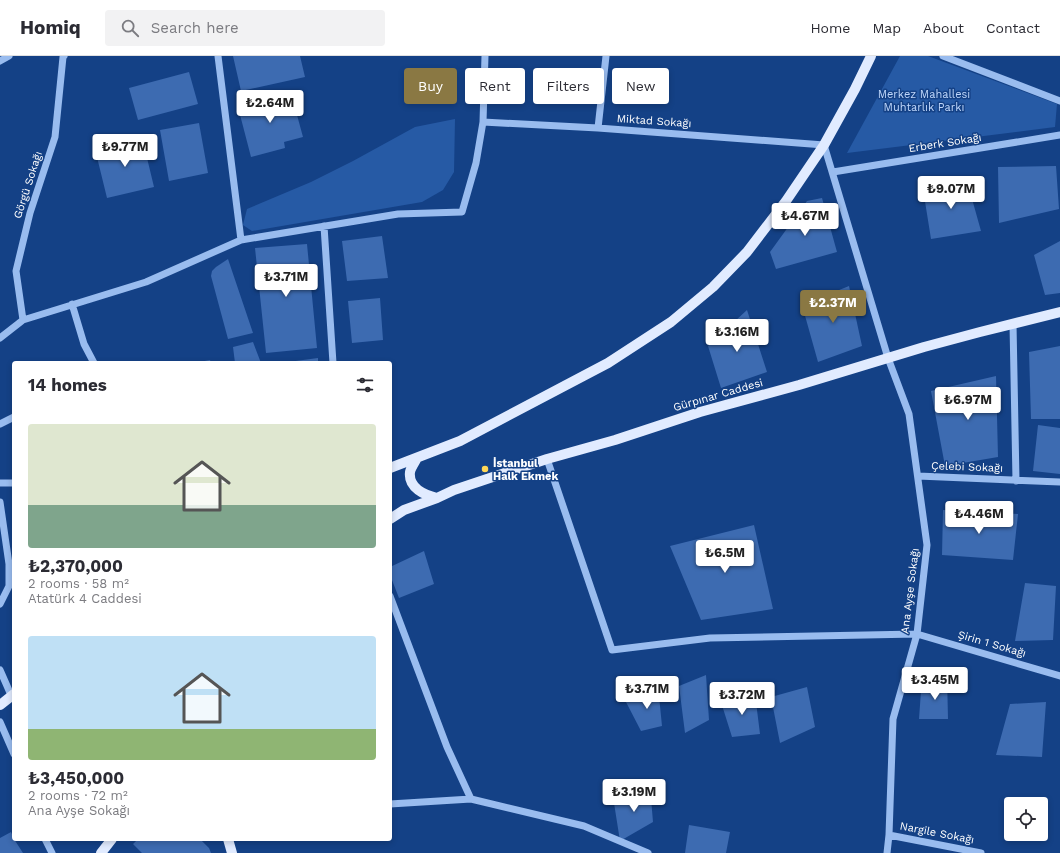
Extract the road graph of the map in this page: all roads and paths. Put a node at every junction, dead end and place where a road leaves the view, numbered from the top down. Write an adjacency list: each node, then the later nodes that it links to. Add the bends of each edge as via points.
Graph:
1 (9, 56): 8 (street)
2 (64, 56): 19 (street, Görgü Sokağı, via 55,137 30,213 16,271)
3 (218, 56): 16 (street)
4 (485, 56): 10 (street)
5 (606, 56): 11 (street)
6 (871, 56): 13 (main road)
7 (943, 56): 9 (street)
8 (0, 61)
9 (1060, 101)
10 (483, 122): 11 (street, Miktad Sokağı); 15 (street, via 476,163 462,212 398,214)
11 (598, 128): 13 (street, Miktad Sokağı)
12 (1060, 135): 14 (street, Erberk Sokağı)
13 (824, 145): 14 (street, Ana Ayşe Sokağı); 27 (main road, via 747,252 713,287 671,322 608,363 460,442)
14 (833, 172): 22 (street, Ana Ayşe Sokağı)
15 (324, 226): 16 (street); 24 (street)
16 (241, 240): 17 (street, via 146,282)
17 (72, 304): 19 (street); 23 (street, via 84,344)
18 (1060, 312): 20 (main road, Gürpınar Caddesi)
19 (23, 320): 21 (street)
20 (1013, 324): 22 (main road, Gürpınar Caddesi); 31 (street, Çelebi Sokağı)
21 (0, 338)
22 (888, 358): 28 (main road, Gürpınar Caddesi); 30 (street, Ana Ayşe Sokağı, via 909,414)
23 (93, 361)
24 (333, 361)
25 (12, 418): 26 (street)
26 (0, 424)
27 (417, 458): 29 (main road); 35 (main road, via 410,470 412,483 419,491)
28 (547, 459): 35 (main road, Gürpınar Caddesi); 41 (street, Şirin 1 Sokağı, via 612,650 710,638)
29 (392, 467)
30 (918, 476): 31 (street, Çelebi Sokağı); 41 (street, Ana Ayşe Sokağı, via 927,545)
31 (1016, 480): 33 (street, Çelebi Sokağı)
32 (0, 482): 34 (street)
33 (1060, 482)
34 (12, 483)
35 (437, 498): 37 (main road, Gürpınar Caddesi, via 404,510)
36 (0, 502): 38 (street)
37 (392, 518)
38 (12, 586): 40 (street)
39 (392, 601): 49 (street, via 447,747)
40 (0, 604)
41 (917, 634): 43 (street, Şirin 1 Sokağı); 51 (street, Ana Ayşe Sokağı, via 893,719)
42 (0, 670): 44 (street)
43 (1060, 676)
44 (12, 693)
45 (12, 696): 46 (main road)
46 (0, 705)
47 (0, 722): 48 (street)
48 (12, 749)
49 (471, 799): 50 (street); 58 (street, via 584,826)
50 (392, 804)
51 (889, 835): 59 (street, Ana Ayşe Sokağı); 60 (street, Nargile Sokağı)
52 (46, 841): 55 (street)
53 (110, 841): 56 (main road)
54 (229, 841): 57 (main road)
55 (52, 853)
56 (101, 853)
57 (232, 853)
58 (648, 853)
59 (887, 853)
60 (982, 853)

